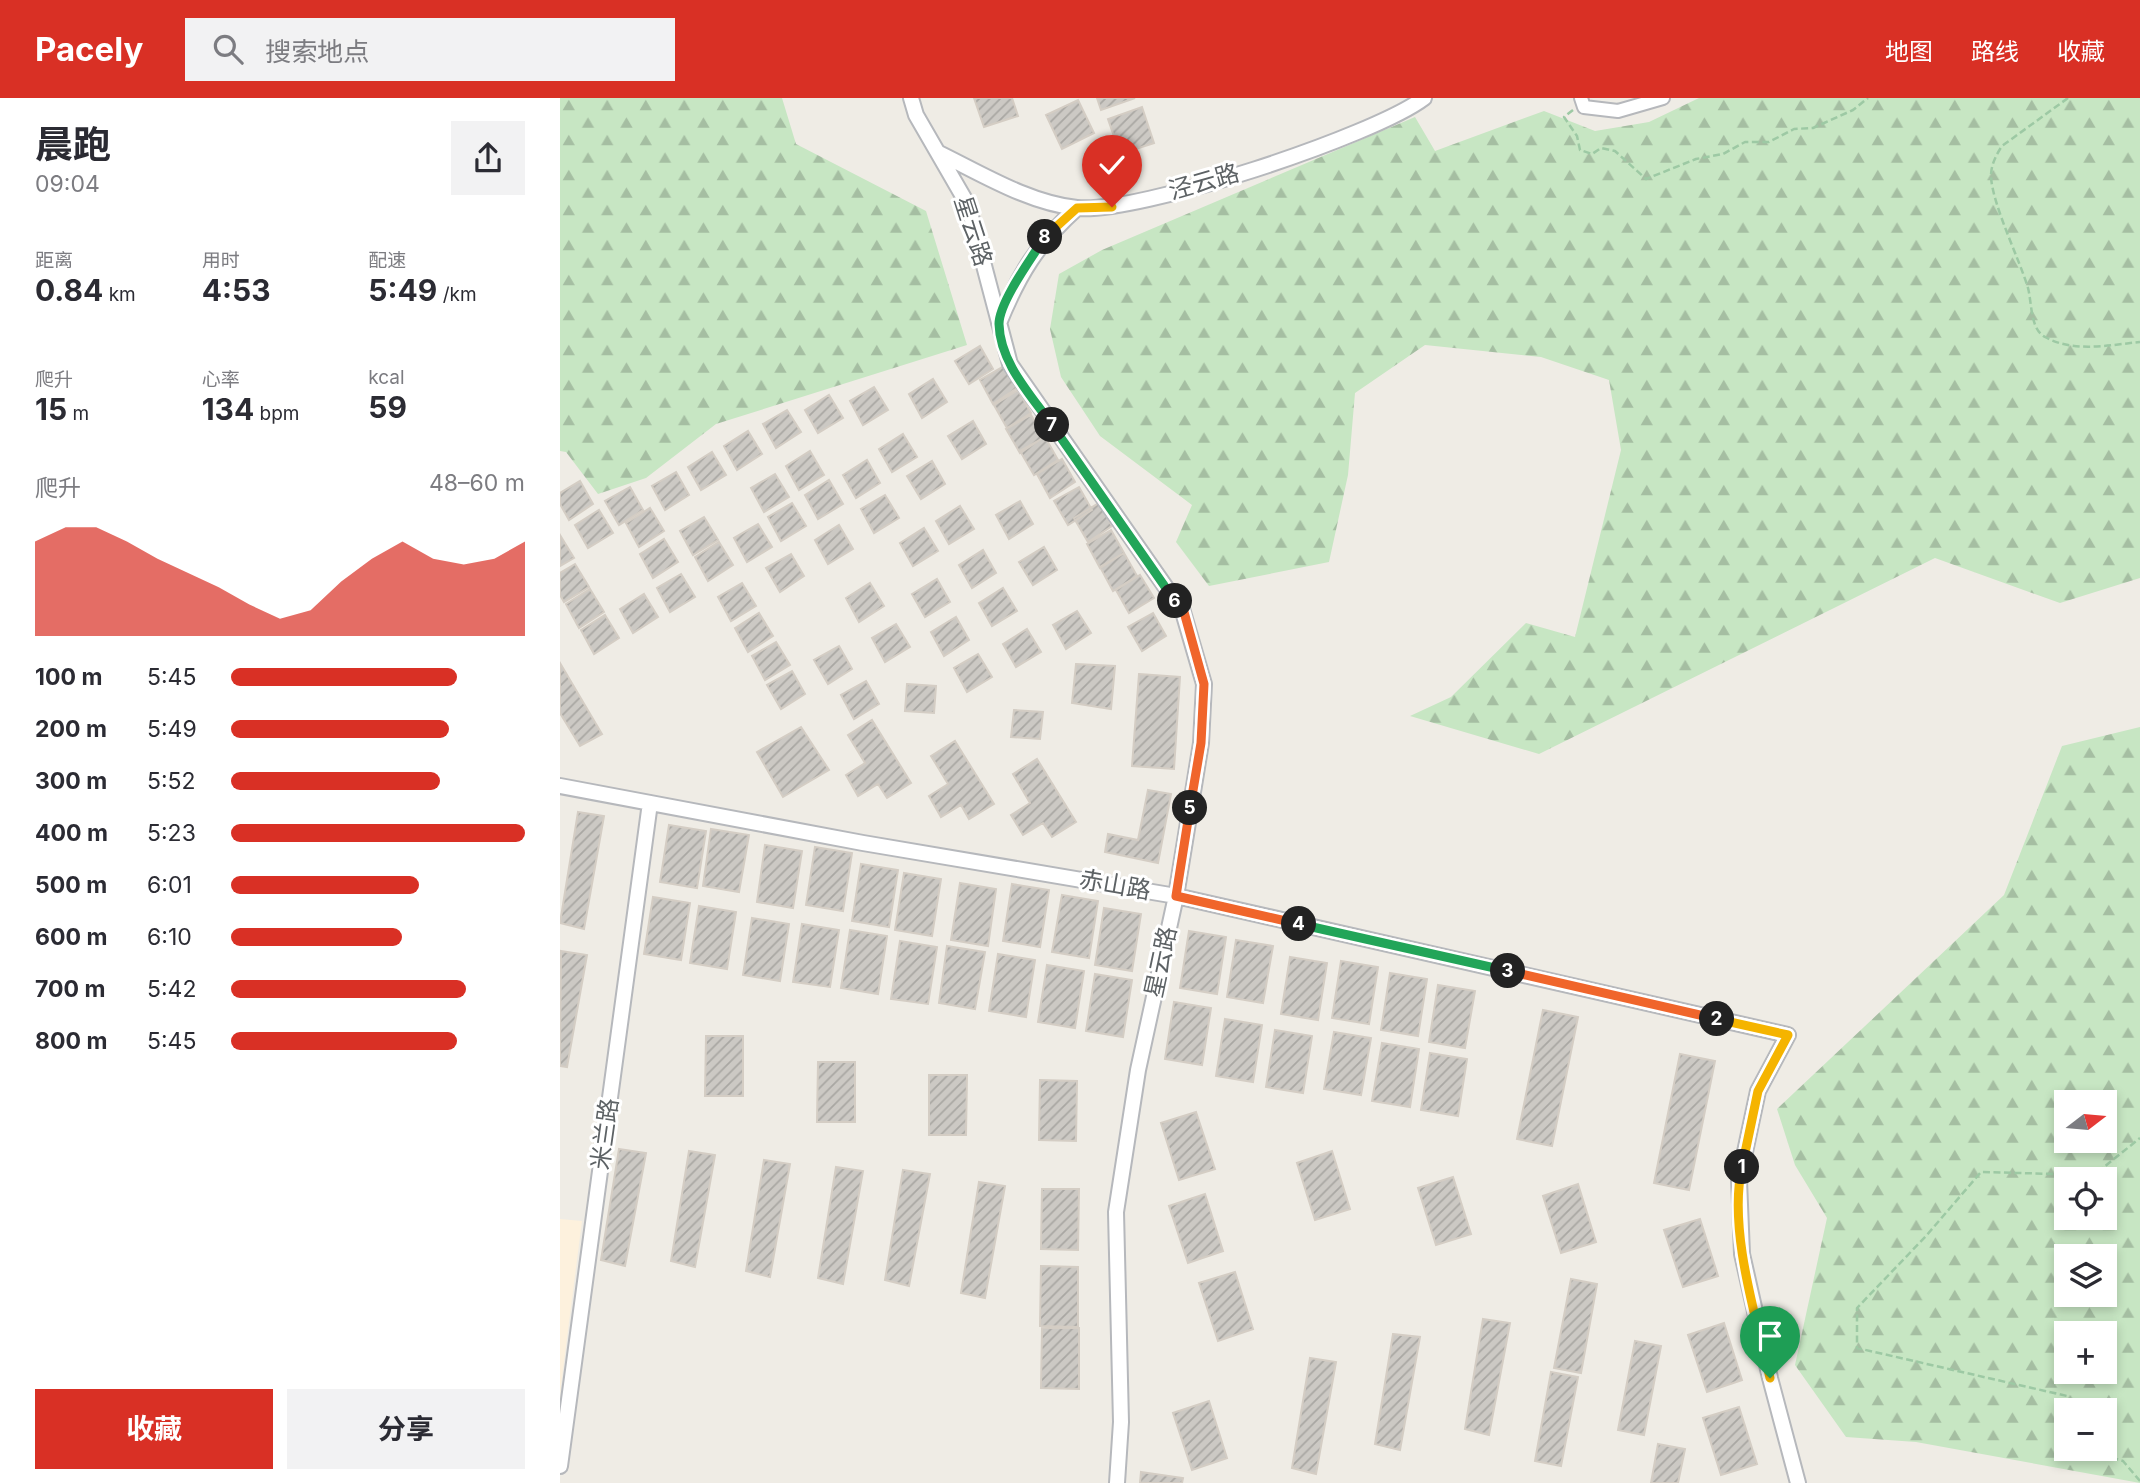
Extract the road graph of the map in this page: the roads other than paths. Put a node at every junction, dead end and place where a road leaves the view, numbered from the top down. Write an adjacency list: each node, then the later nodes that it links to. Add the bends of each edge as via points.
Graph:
1 (911, 98): 5 (street, 星云路)
2 (1424, 98): 6 (street, 泾云路, via 1356,134 1199,185 1112,207)
3 (1581, 98): 4 (street, via 1584,107 1618,111)
4 (1663, 98)
5 (939, 153): 6 (street, 泾云路, via 1011,188); 7 (street, 星云路, via 968,205)
6 (1077, 208): 7 (street, via 1039,246 1017,279)
7 (999, 323): 10 (street, 星云路, via 1010,364 1184,612 1204,684 1201,743)
8 (560, 786): 9 (street, 赤山路)
9 (650, 803): 10 (street, 赤山路); 11 (street, 米兰路)
10 (1176, 896): 12 (street, 星云路, via 1138,1070 1116,1212 1121,1422); 13 (street, 赤山路, via 1788,1035 1758,1091 1739,1180 1742,1254)
11 (560, 1466)
12 (1117, 1483)
13 (1798, 1483)

